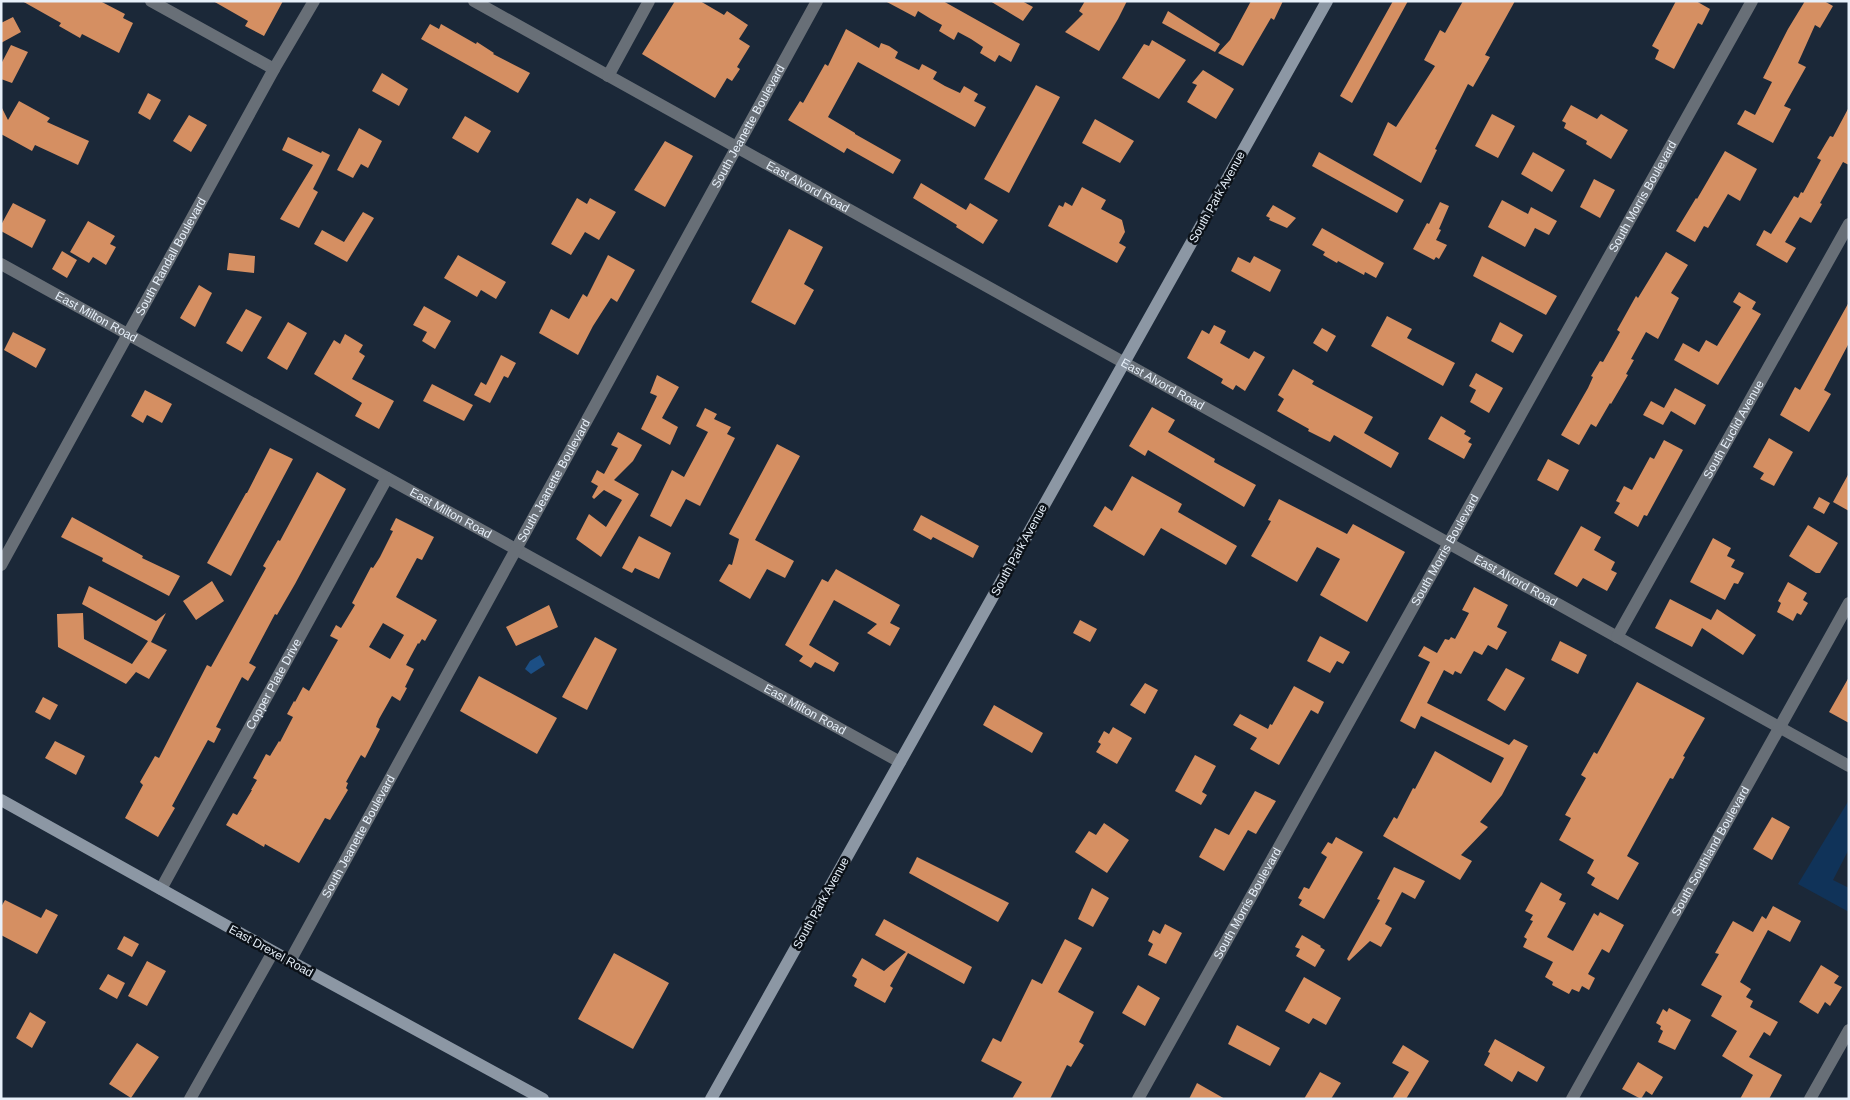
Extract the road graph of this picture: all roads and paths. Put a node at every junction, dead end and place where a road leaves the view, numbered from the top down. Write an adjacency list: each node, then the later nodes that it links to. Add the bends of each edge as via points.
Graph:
1 (151, 1): 8 (street)
2 (314, 1): 8 (street, South Randall Boulevard)
3 (474, 1): 9 (street, East Alvord Road)
4 (649, 1): 9 (street)
5 (817, 1): 10 (street, South Jeanette Boulevard)
6 (1326, 1): 14 (main road, South Park Avenue)
7 (1752, 1): 16 (street, South Morris Boulevard)
8 (274, 69): 13 (street, South Randall Boulevard)
9 (608, 76): 10 (street, East Alvord Road)
10 (737, 148): 14 (street, East Alvord Road); 17 (street, South Jeanette Boulevard)
11 (1849, 224): 20 (street, South Euclid Avenue)
12 (1, 264): 13 (street, East Milton Road)
13 (128, 335): 15 (street, East Milton Road); 18 (street, South Randall Boulevard)
14 (1124, 363): 16 (street, East Alvord Road); 22 (main road, South Park Avenue)
15 (387, 478): 17 (street, East Milton Road); 25 (street, Copper Plate Drive)
16 (1449, 543): 20 (street, East Alvord Road); 32 (street, South Morris Boulevard)
17 (516, 550): 22 (street, East Milton Road); 27 (street, South Jeanette Boulevard)
18 (1, 565)
19 (1849, 603): 21 (street, South Southland Boulevard)
20 (1617, 637): 21 (street, East Alvord Road)
21 (1780, 727): 23 (street, East Alvord Road); 33 (street, South Southland Boulevard)
22 (900, 762): 31 (main road, South Park Avenue)
23 (1849, 766)
24 (1, 800): 25 (main road, East Drexel Road)
25 (161, 889): 26 (main road, East Drexel Road)
26 (273, 952): 27 (main road, East Drexel Road); 29 (street)
27 (290, 961): 30 (main road, East Drexel Road)
28 (1849, 1030): 34 (street)
29 (190, 1099)
30 (543, 1099)
31 (711, 1099)
32 (1138, 1099)
33 (1572, 1099)
34 (1810, 1099)

